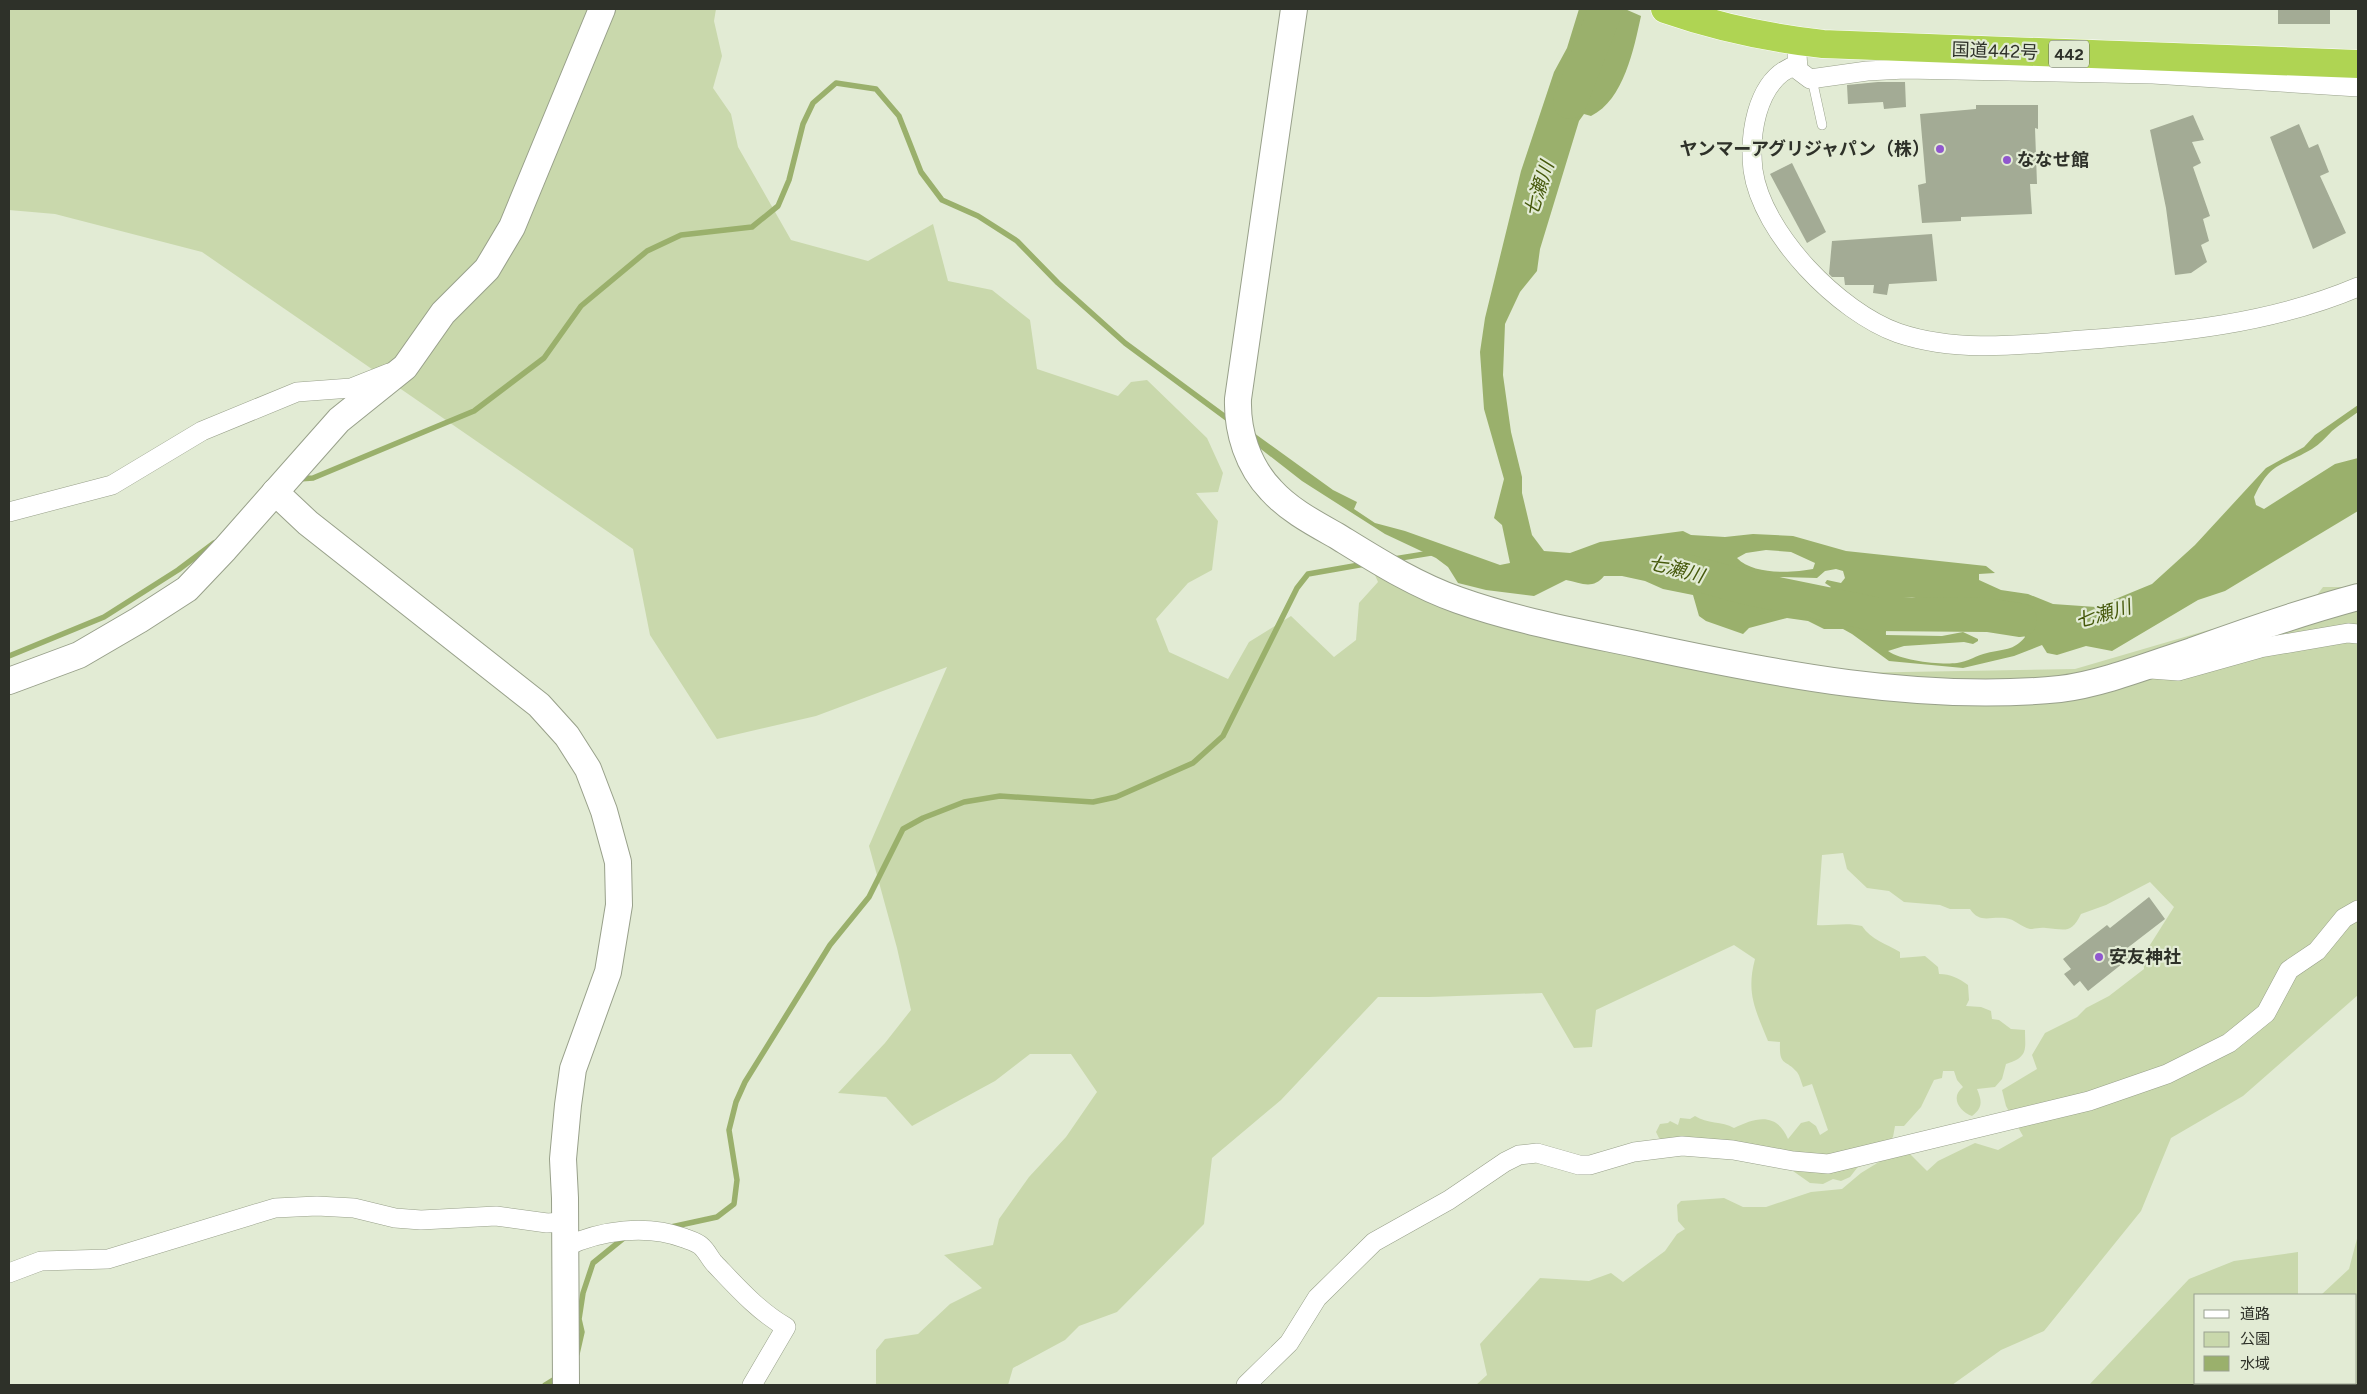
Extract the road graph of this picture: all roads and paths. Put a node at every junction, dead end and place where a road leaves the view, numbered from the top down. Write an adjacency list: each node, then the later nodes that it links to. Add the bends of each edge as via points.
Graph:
1 (602, 9): 10 (street, via 512,227 487,269 443,313)
2 (1294, 9): 15 (street, via 1238,409 1240,429 1250,459 1280,500 1383,564 1460,601 1511,616 1682,655 1881,687 1974,692 2065,688)
3 (1666, 9): 4 (highway, 国道442号 / 442)
4 (1791, 48): 5 (highway, 国道442号 / 442, via 1860,46); 6 (street, via 1801,75); 9 (street, via 1766,90 1755,120 1752,150 1759,189 1793,251 1853,310 1876,324 1953,345 1993,346 2173,333 2248,321)
5 (2358, 64)
6 (1812, 79): 7 (street, via 1905,69 2171,75); 8 (lane)
7 (2358, 87)
8 (1822, 125)
9 (2358, 287)
10 (405, 367): 11 (street, via 340,420); 12 (street, via 351,388 297,392 202,431 112,485)
11 (275, 492): 16 (street, via 187,589 79,655); 18 (street, via 308,523 539,705 567,736 588,770 604,811 618,862 619,905 608,972 573,1069 563,1159)
12 (9, 512)
13 (2358, 597): 15 (street, via 2296,614)
14 (2358, 634): 15 (street, via 2348,632 2260,648 2178,671)
15 (2142, 668)
16 (9, 681)
17 (2358, 910): 22 (street, via 2344,918 2317,951 2289,970 2266,1013 2229,1043 2167,1074 2089,1101 1828,1164 1682,1146 1634,1152 1590,1165 1536,1153 1519,1156 1374,1242 1317,1298 1289,1343)
18 (565, 1234): 19 (street, via 546,1223 496,1216 421,1220 395,1218 354,1208 275,1208 108,1259 41,1261); 20 (street); 21 (street, via 581,1239 612,1232 668,1232 701,1245 771,1319 786,1327)
19 (9, 1273)
20 (566, 1385)
21 (752, 1385)
22 (1246, 1385)

